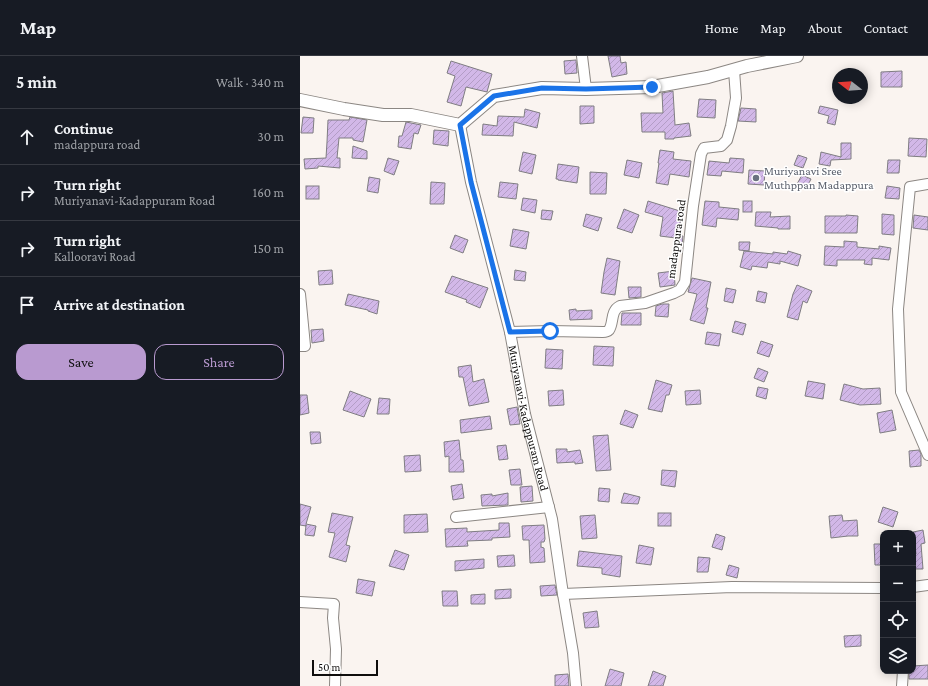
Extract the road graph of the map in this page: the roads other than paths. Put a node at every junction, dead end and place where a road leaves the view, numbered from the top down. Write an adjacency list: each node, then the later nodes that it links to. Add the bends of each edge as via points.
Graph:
1 (582, 56): 4 (street)
2 (797, 56): 3 (main road)
3 (734, 70): 4 (main road, via 652,87); 9 (street, madappura road, via 736,98 727,140 721,146 704,148 701,154 685,282 680,290 645,303 618,307 612,316 608,331)
4 (586, 89): 6 (main road, via 542,88 494,96)
5 (300, 100): 6 (main road, via 344,110 383,115 411,115)
6 (460, 125): 9 (street, Muriyanavi-Kadappuram Road, via 471,182)
7 (928, 184): 11 (street, via 910,187 898,309 901,392)
8 (300, 294): 10 (street, via 306,346)
9 (510, 332): 12 (street, Muriyanavi-Kadappuram Road, via 525,414)
10 (300, 346)
11 (928, 455)
12 (548, 507): 13 (street); 17 (street, Muriyanavi-Kadappuram Road)
13 (456, 517)
14 (928, 585): 15 (street)
15 (916, 587)
16 (880, 588): 17 (street, via 732,587)
17 (563, 594): 21 (street, Muriyanavi-Kadappuram Road)
18 (300, 602): 20 (street, via 334,604)
19 (903, 674): 22 (street)
20 (335, 686)
21 (576, 686)
22 (902, 686)

